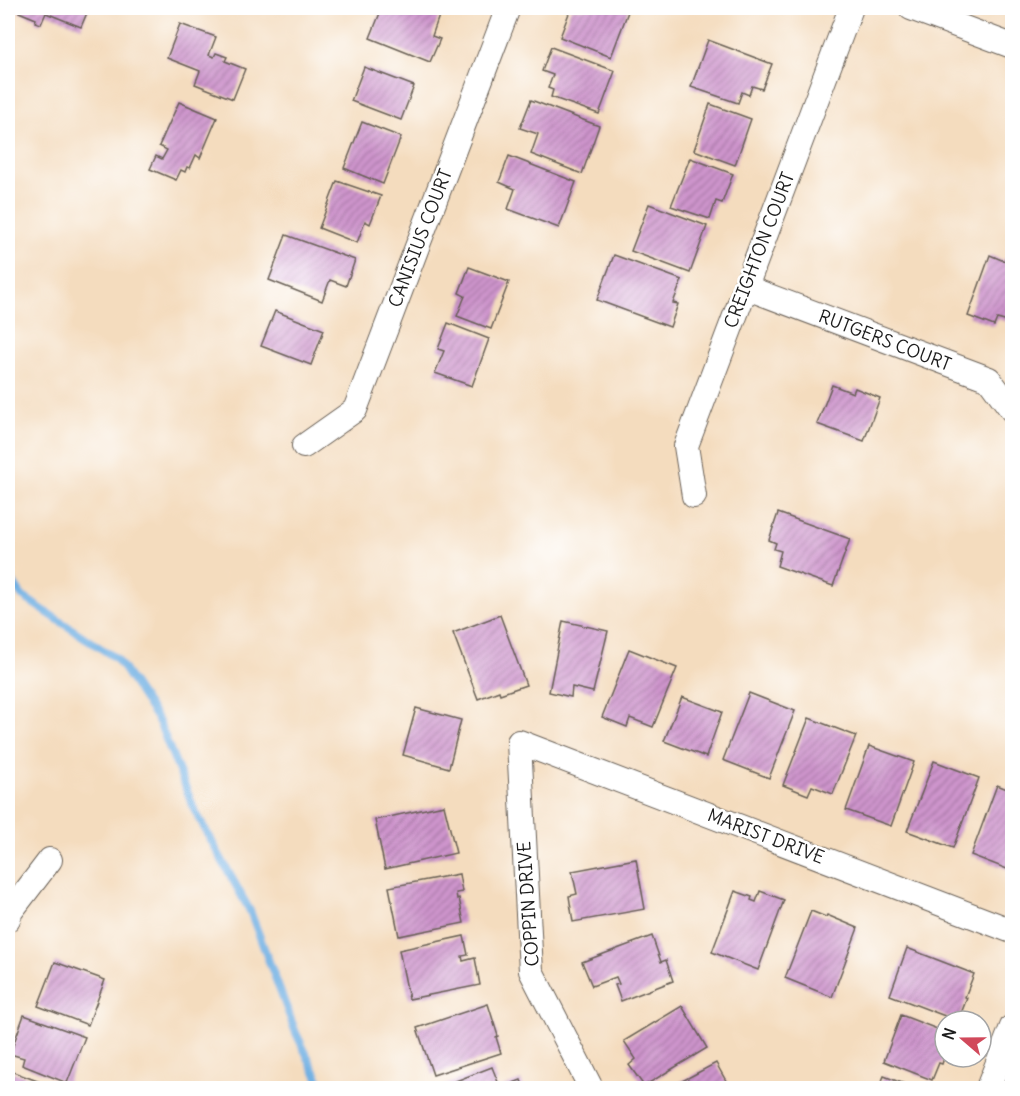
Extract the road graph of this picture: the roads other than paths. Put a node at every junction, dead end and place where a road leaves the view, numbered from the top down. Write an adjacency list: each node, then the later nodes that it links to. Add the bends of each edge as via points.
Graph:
1 (508, 8): 7 (street, CANISIUS COURT, via 355,410)
2 (851, 8): 5 (street, CREIGHTON COURT)
3 (911, 8): 4 (street)
4 (1012, 46)
5 (745, 287): 6 (street, RUTGERS COURT, via 989,379); 8 (street, CREIGHTON COURT, via 686,446)
6 (1012, 410)
7 (304, 446)
8 (694, 496)
9 (519, 742): 12 (street, MARIST DRIVE); 14 (street, COPPIN DRIVE, via 531,972)
10 (50, 860): 11 (street)
11 (8, 919)
12 (1012, 931)
13 (1012, 1027): 15 (street)
14 (591, 1089)
15 (988, 1089)

